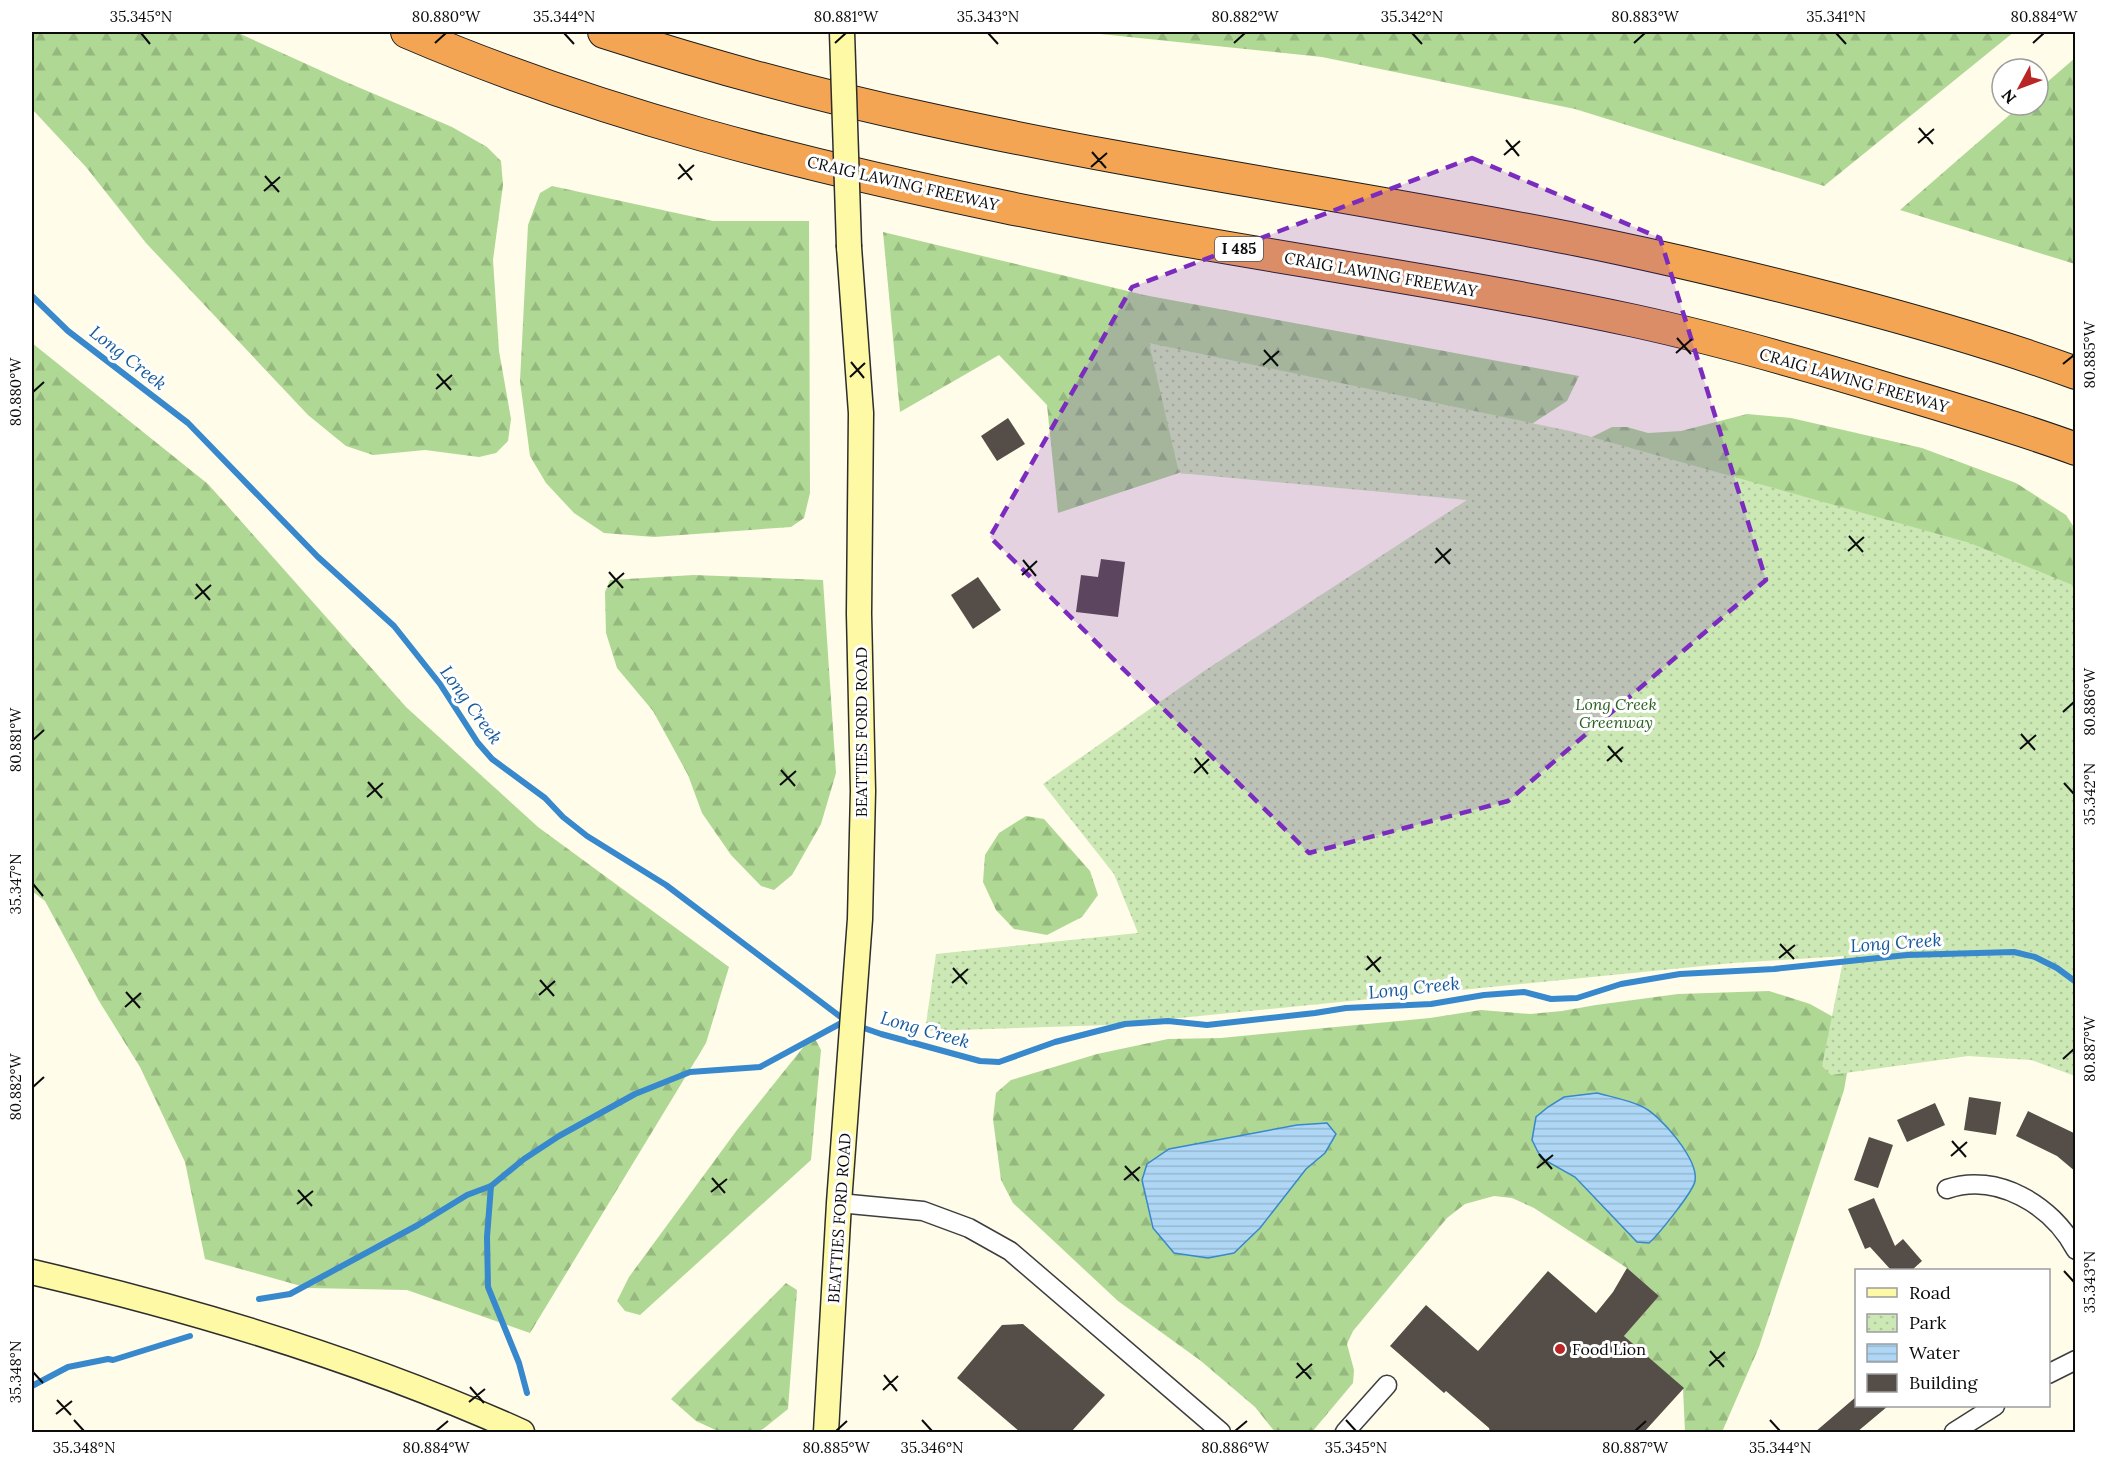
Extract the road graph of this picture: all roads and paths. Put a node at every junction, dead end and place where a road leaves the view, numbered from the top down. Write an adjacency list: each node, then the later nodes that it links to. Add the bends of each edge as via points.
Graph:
1 (407, 32): 5 (highway, CRAIG LAWING FREEWAY / I 485, via 472,60 610,106 824,166 1006,207 1636,321 1800,362)
2 (604, 32): 4 (highway, via 705,64 926,119 1571,238 1750,278 1909,319)
3 (842, 32): 7 (main road, BEATTIES FORD ROAD, bridge, via 849,247 861,413 863,791 860,919)
4 (2076, 373)
5 (2076, 449)
6 (1947, 1189): 8 (street, via 1976,1184 2023,1197 2058,1224)
7 (839, 1203): 15 (main road, BEATTIES FORD ROAD); 16 (street, via 923,1211 969,1228 1010,1251)
8 (2076, 1250)
9 (32, 1272): 14 (main road, via 184,1310 327,1356)
10 (2076, 1360): 11 (street)
11 (2050, 1373)
12 (1387, 1385): 17 (street)
13 (1993, 1407): 18 (street)
14 (522, 1432)
15 (826, 1432)
16 (1221, 1432)
17 (1345, 1432)
18 (1954, 1432)

